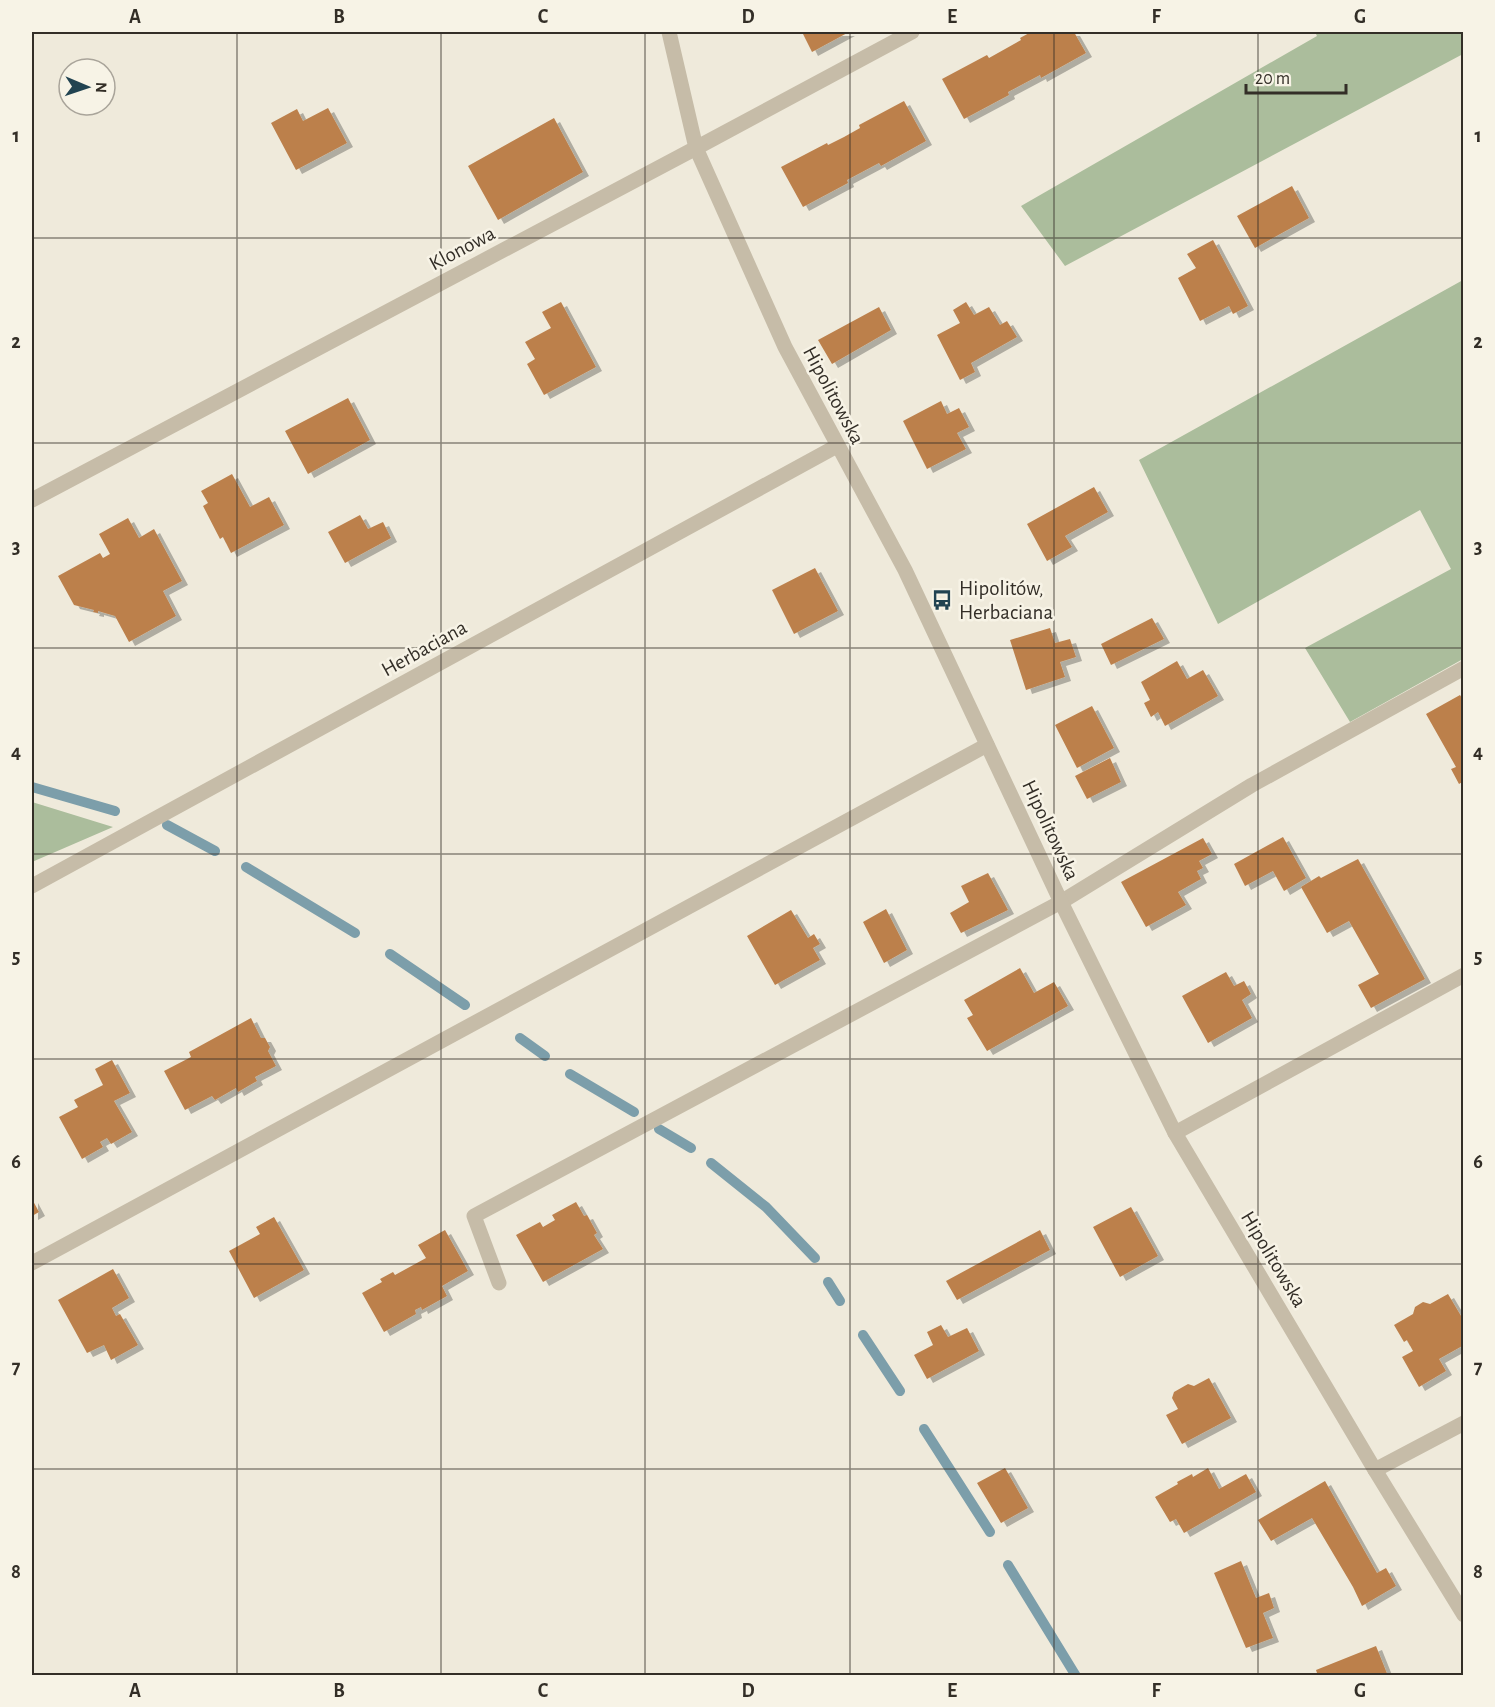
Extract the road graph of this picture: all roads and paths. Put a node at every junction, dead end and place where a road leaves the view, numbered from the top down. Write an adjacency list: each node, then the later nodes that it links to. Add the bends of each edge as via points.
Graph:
1 (669, 32): 3 (street, Hipolitowska)
2 (912, 32): 3 (street, Klonowa)
3 (696, 148): 4 (street, Hipolitowska, via 785,347); 5 (street, Klonowa)
4 (837, 446): 7 (street, Hipolitowska, via 905,570); 8 (street, Herbaciana)
5 (32, 500)
6 (1464, 668): 9 (street, via 1252,785)
7 (987, 745): 9 (street, Hipolitowska); 12 (street)
8 (32, 886)
9 (1061, 902): 11 (street, Hipolitowska); 13 (street, via 474,1216)
10 (1464, 975): 11 (street)
11 (1175, 1133): 15 (street, Hipolitowska)
12 (32, 1263)
13 (499, 1283)
14 (1464, 1423): 15 (street)
15 (1375, 1470): 16 (street, Hipolitowska)
16 (1464, 1615)

